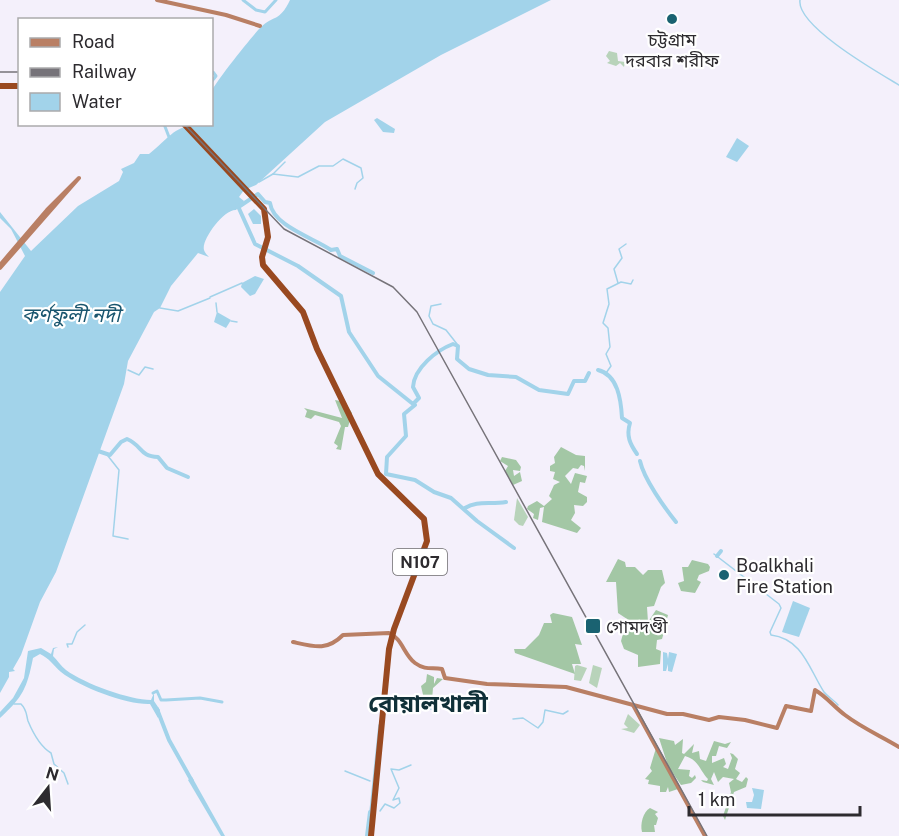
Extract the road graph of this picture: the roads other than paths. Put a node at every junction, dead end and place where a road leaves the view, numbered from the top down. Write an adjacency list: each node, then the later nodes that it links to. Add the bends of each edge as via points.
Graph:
1 (157, 0): 2 (main road)
2 (260, 26)
3 (0, 85): 4 (highway)
4 (18, 85)
5 (185, 126): 8 (highway, N107, via 264,210 268,235 264,267 306,318 378,474 427,526 427,541)
6 (25, 238): 6 (main road, via 79,178 60,195); 7 (main road)
7 (0, 266)
8 (393, 634): 9 (main road, via 343,635 335,645 326,647); 10 (main road, via 414,662 432,670 442,669 445,678 566,687); 12 (highway, N107)
9 (293, 642)
10 (632, 704): 11 (main road, via 667,714 745,720 777,728 786,706 811,711 815,690 864,729); 13 (main road)
11 (899, 747)
12 (371, 836)
13 (705, 836)

